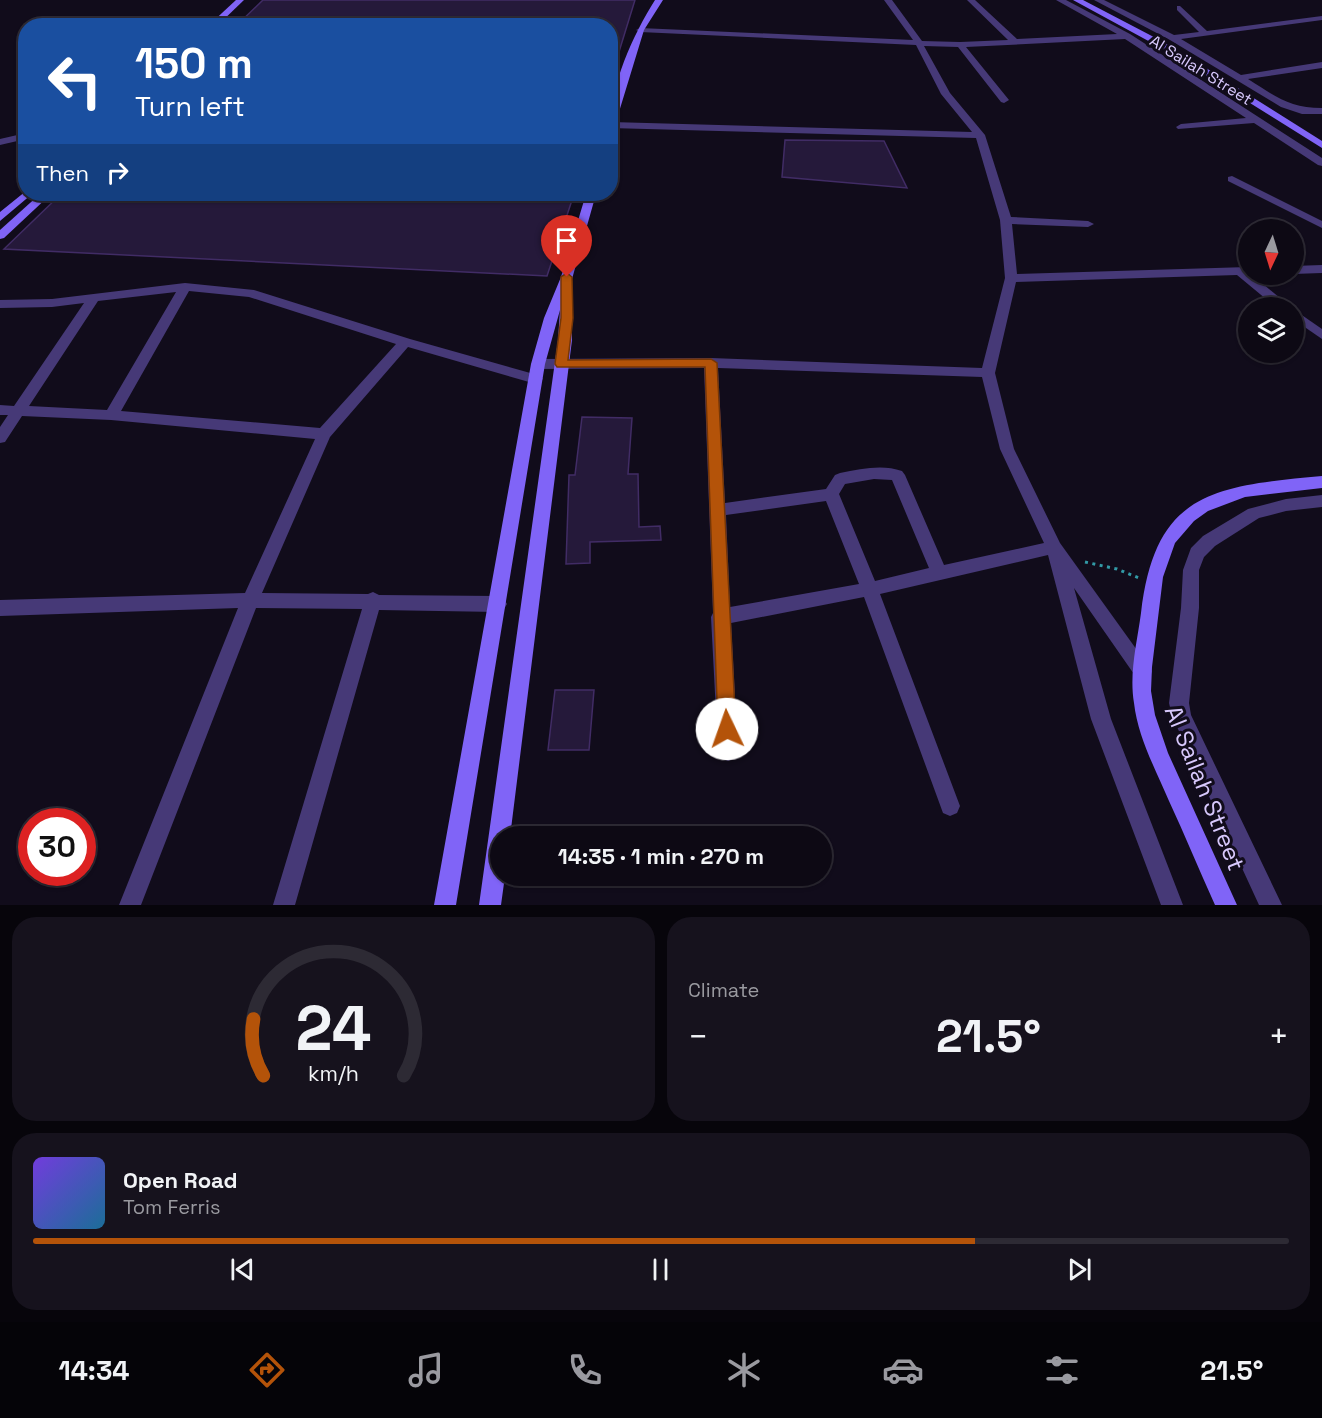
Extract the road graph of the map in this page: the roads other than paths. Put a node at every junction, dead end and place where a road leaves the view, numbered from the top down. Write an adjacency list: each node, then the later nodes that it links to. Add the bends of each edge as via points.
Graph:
1 (658, 0): 12 (street)
2 (888, 0): 16 (street)
3 (971, 0): 17 (street)
4 (1060, 0): 14 (street)
5 (1077, 0): 26 (street, Al Sailah Street, via 1168,48)
6 (1098, 0): 15 (street)
7 (243, 3): 9 (street); 10 (street)
8 (1180, 8): 13 (street)
9 (223, 18)
10 (232, 18)
11 (1322, 18): 13 (street)
12 (640, 30): 16 (street); 21 (street)
13 (1205, 34): 15 (street)
14 (1126, 36): 17 (street); 25 (street)
15 (1173, 38): 20 (street)
16 (919, 43): 18 (street); 29 (street, via 946,94)
17 (1016, 43): 18 (street)
18 (960, 45): 22 (street)
19 (1322, 65): 20 (street)
20 (1239, 78): 23 (street, via 1289,107)
21 (618, 100)
22 (1004, 100)
23 (1322, 111)
24 (1322, 118): 26 (street)
25 (1254, 120): 28 (street); 33 (street)
26 (1284, 122): 32 (street, Al Sailah Street)
27 (618, 125): 29 (street)
28 (1181, 127)
29 (980, 135): 39 (street)
30 (18, 138): 31 (street)
31 (0, 142)
32 (1322, 145)
33 (1322, 163)
34 (1232, 179): 41 (street)
35 (19, 201): 38 (street)
36 (38, 201): 42 (street)
37 (589, 201): 46 (street)
38 (0, 218)
39 (1006, 220): 40 (street); 47 (street)
40 (1088, 224)
41 (1322, 225)
42 (0, 236)
43 (1322, 269): 44 (street)
44 (1304, 270)
45 (1238, 271): 47 (street)
46 (567, 277): 57 (street); 58 (street, via 550,318)
47 (1011, 278): 59 (street)
48 (1259, 285): 50 (street)
49 (185, 287): 51 (street); 55 (street, via 250,293); 62 (street)
50 (1273, 297)
51 (93, 299): 52 (street); 61 (street)
52 (0, 304)
53 (1304, 321): 54 (street)
54 (1322, 335)
55 (405, 342): 58 (street); 63 (street)
56 (711, 363): 57 (street); 59 (street); 68 (street)
57 (561, 364): 58 (street); 83 (street)
58 (537, 371): 74 (street)
59 (988, 373): 69 (street, via 1007,448)
60 (0, 410): 61 (street)
61 (17, 411): 62 (street); 64 (street)
62 (111, 415): 63 (street)
63 (324, 434): 72 (street)
64 (0, 438)
65 (1322, 482): 77 (street, Al Sailah Street, via 1247,491 1203,506 1186,519 1161,551 1154,572)
66 (831, 494): 68 (street); 70 (street, via 840,479 874,473 897,475); 71 (street)
67 (1322, 501): 86 (street, via 1269,508 1243,518 1202,546 1191,570 1179,703 1182,716)
68 (719, 510): 76 (street)
69 (1054, 547): 70 (street); 77 (street); 84 (street, via 1101,719)
70 (939, 573): 71 (street)
71 (870, 589): 76 (street); 79 (street)
72 (250, 600): 73 (street); 75 (street); 80 (street)
73 (373, 600): 74 (street); 81 (street)
74 (498, 604): 82 (street)
75 (0, 608)
76 (720, 617): 78 (street)
77 (1143, 671): 85 (street, Al Sailah Street, via 1143,703 1153,739)
78 (728, 751)
79 (950, 806)
80 (130, 905)
81 (284, 905)
82 (445, 905)
83 (490, 905)
84 (1172, 905)
85 (1226, 905)
86 (1271, 905)

